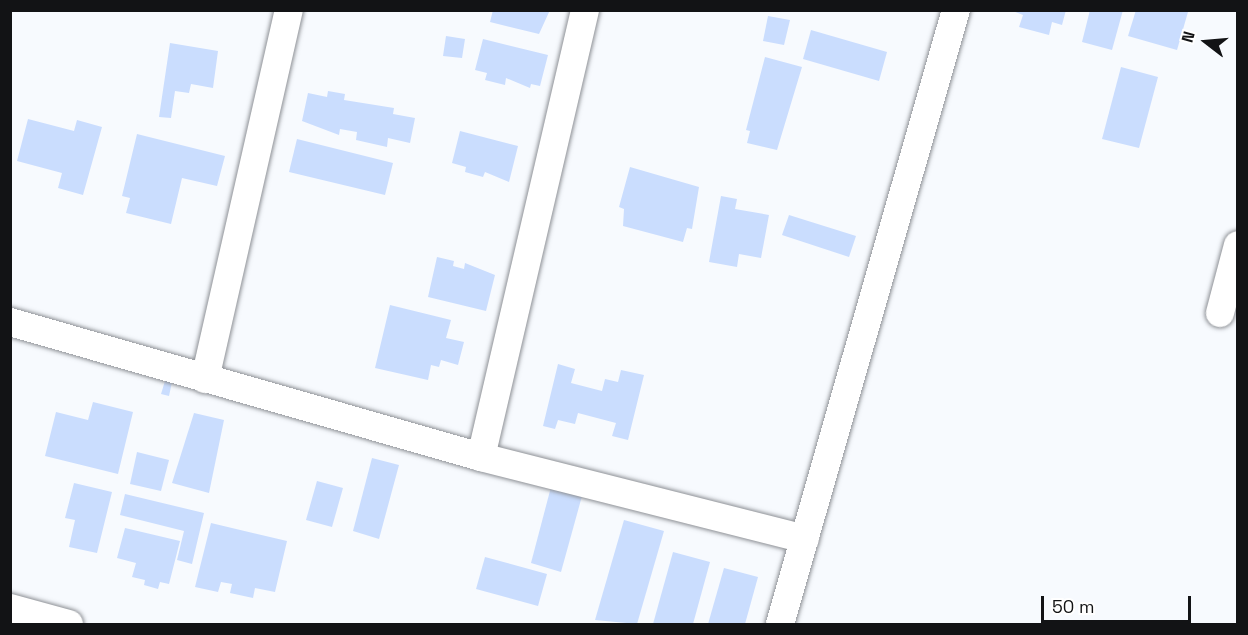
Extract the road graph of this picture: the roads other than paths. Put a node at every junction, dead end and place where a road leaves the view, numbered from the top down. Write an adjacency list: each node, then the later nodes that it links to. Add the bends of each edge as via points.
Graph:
1 (289, 10): 7 (street)
2 (585, 10): 8 (street)
3 (956, 10): 9 (street)
4 (1238, 245): 5 (street)
5 (1220, 313)
6 (10, 322): 7 (street)
7 (205, 379): 8 (street)
8 (481, 457): 9 (street)
9 (805, 539): 12 (street)
10 (10, 608): 11 (street)
11 (69, 624)
12 (780, 624)

